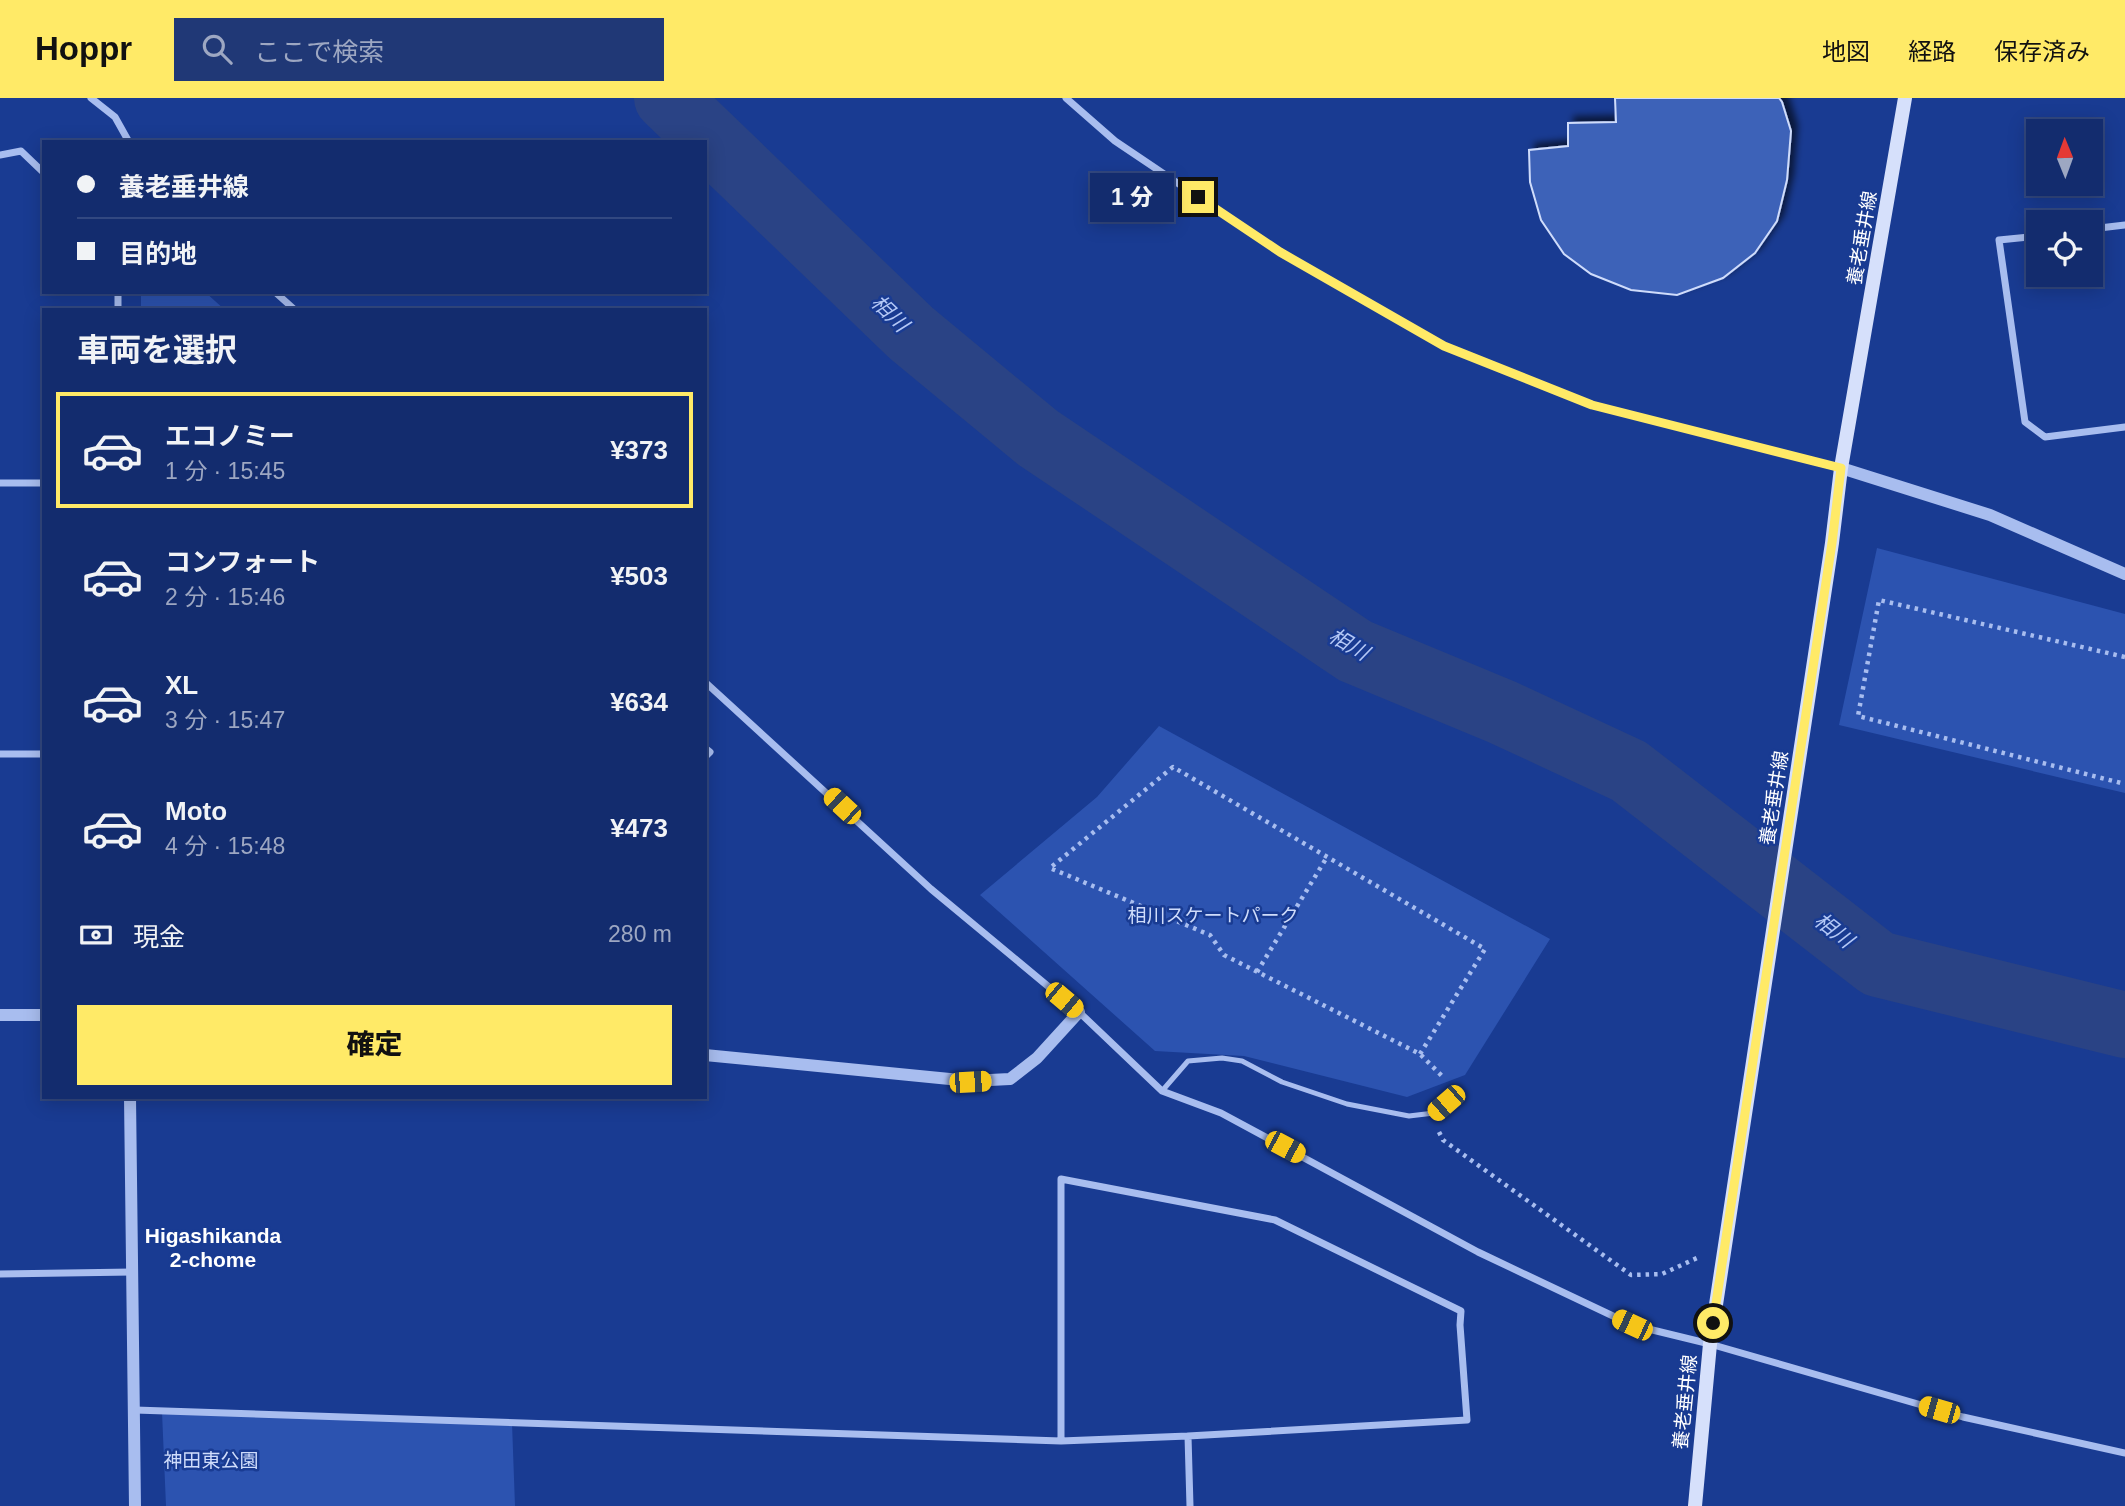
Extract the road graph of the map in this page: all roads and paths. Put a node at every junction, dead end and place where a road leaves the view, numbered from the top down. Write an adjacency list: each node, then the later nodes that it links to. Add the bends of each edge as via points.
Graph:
1 (91, 98): 4 (street, via 115,117)
2 (1066, 98): 13 (street, via 1115,141 1280,252 1444,346 1592,405)
3 (1905, 98): 13 (main road, 養老垂井線)
4 (128, 140)
5 (0, 156): 6 (street, via 22,151)
6 (42, 171)
7 (2125, 225): 8 (street)
8 (2103, 228)
9 (2026, 237): 12 (street, via 1999,240 2025,422 2045,437)
10 (277, 294): 11 (street)
11 (293, 308)
12 (2125, 426)
13 (1841, 468): 16 (street, via 1990,515); 36 (main road, 養老垂井線)
14 (0, 483): 15 (street)
15 (42, 483)
16 (2125, 574)
17 (2125, 657): 21 (path, via 1879,600 1858,716)
18 (707, 684): 24 (street, via 931,888)
19 (0, 754): 20 (street)
20 (42, 754)
21 (2125, 784)
22 (1327, 857): 23 (path); 23 (path, via 1173,767 1050,868 1210,935 1224,955); 27 (path, via 1485,949)
23 (1257, 972): 27 (path)
24 (1079, 1012): 28 (street, via 1037,1058 1010,1079 970,1082); 29 (street)
25 (42, 1015): 26 (street)
26 (0, 1016)
27 (1420, 1054): 30 (path)
28 (707, 1055)
29 (1162, 1091): 32 (lane, via 1188,1061 1222,1058 1242,1060 1282,1082 1347,1104 1409,1116); 36 (street, via 1222,1113 1478,1252 1632,1325)
30 (1458, 1092): 32 (lane)
31 (130, 1099): 34 (street)
32 (1427, 1114): 33 (path, via 1443,1140 1631,1275 1662,1274)
33 (1703, 1255)
34 (132, 1272): 35 (street); 37 (street)
35 (0, 1274)
36 (1710, 1344): 40 (street, via 1963,1417); 43 (main road, 養老垂井線)
37 (135, 1410): 39 (street); 41 (street)
38 (1188, 1436): 39 (street); 39 (street, via 1466,1420 1461,1311 1275,1220 1061,1179); 42 (street)
39 (1061, 1441)
40 (2125, 1453)
41 (135, 1506)
42 (1190, 1506)
43 (1695, 1506)

